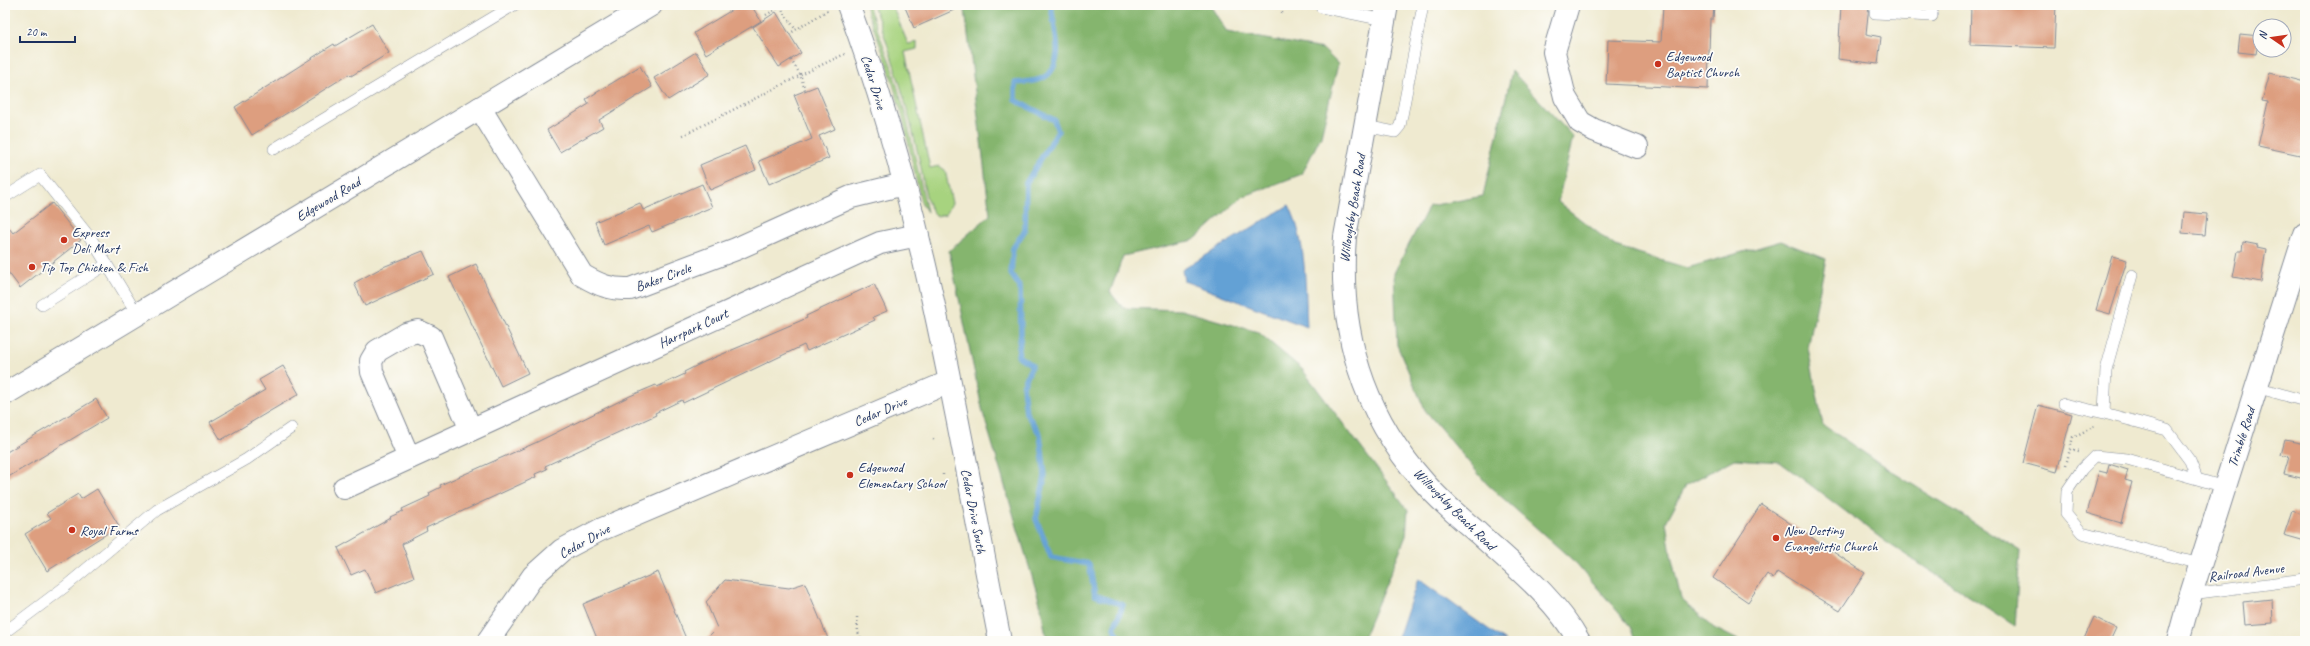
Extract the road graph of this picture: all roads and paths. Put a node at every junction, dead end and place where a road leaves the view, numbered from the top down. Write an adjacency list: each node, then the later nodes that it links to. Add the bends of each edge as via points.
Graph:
1 (514, 5): 24 (lane)
2 (651, 5): 20 (street, Edgewood Road)
3 (1283, 5): 11 (path)
4 (1322, 5): 10 (lane, via 1321,7)
5 (1423, 5): 21 (lane, via 1400,126 1395,132)
6 (1568, 5): 23 (street, via 1554,52 1566,97 1580,122)
7 (1932, 5): 12 (lane, via 1932,16)
8 (782, 6): 13 (path); 14 (path)
9 (838, 8): 14 (path); 25 (street, Cedar Drive, via 862,44)
10 (1386, 12): 21 (street, Willoughby Beach Road)
11 (1282, 13)
12 (1875, 13)
13 (766, 15)
14 (796, 30): 15 (path)
15 (789, 34)
16 (845, 54): 18 (path)
17 (791, 60): 18 (path)
18 (800, 74): 19 (path); 22 (path, via 732,112)
19 (805, 90)
20 (480, 108): 25 (street, Baker Circle, via 582,275 599,285 615,289 630,289 736,249 851,197); 32 (street, Edgewood Road)
21 (1365, 126): 54 (street, Willoughby Beach Road, via 1345,237 1343,266 1347,322 1359,372 1396,446 1423,482 1533,583)
22 (683, 135)
23 (1637, 147)
24 (274, 149)
25 (904, 184): 28 (street, Cedar Drive)
26 (5, 197): 29 (lane, via 40,175 92,240)
27 (2305, 234): 34 (street, Trimble Road)
28 (918, 235): 33 (street, Cedar Drive); 40 (street, Harrpark Court, via 868,248)
29 (107, 264): 31 (lane); 32 (lane)
30 (2132, 275): 38 (lane, via 2106,370)
31 (42, 305)
32 (137, 314): 35 (street, Edgewood Road)
33 (949, 382): 51 (street, Cedar Drive, via 600,530 562,550 533,576); 53 (street, Cedar Drive South)
34 (2256, 388): 36 (lane); 44 (street, Trimble Road)
35 (5, 394)
36 (2305, 401)
37 (2064, 404): 38 (lane)
38 (2104, 413): 42 (path, via 2102,422 2073,438); 43 (lane, via 2167,430 2190,461)
39 (291, 428): 50 (lane, via 247,459 157,510 66,586)
40 (471, 430): 41 (street, Harrpark Court); 41 (street, via 431,337 418,331 406,334 377,351 371,361 372,372)
41 (409, 458): 45 (street, Harrpark Court)
42 (2064, 471)
43 (2196, 479): 44 (lane); 46 (lane, via 2127,460 2095,456 2082,469 2067,491 2066,514 2082,533)
44 (2225, 486): 46 (street, Trimble Road)
45 (344, 488)
46 (2200, 564): 48 (street, Trimble Road)
47 (2305, 579): 48 (lane, Railroad Avenue)
48 (2191, 594): 55 (street, Trimble Road)
49 (857, 617): 52 (path, via 858,632)
50 (5, 632)
51 (488, 641)
52 (862, 641)
53 (1000, 641)
54 (1579, 641)
55 (2178, 641)

